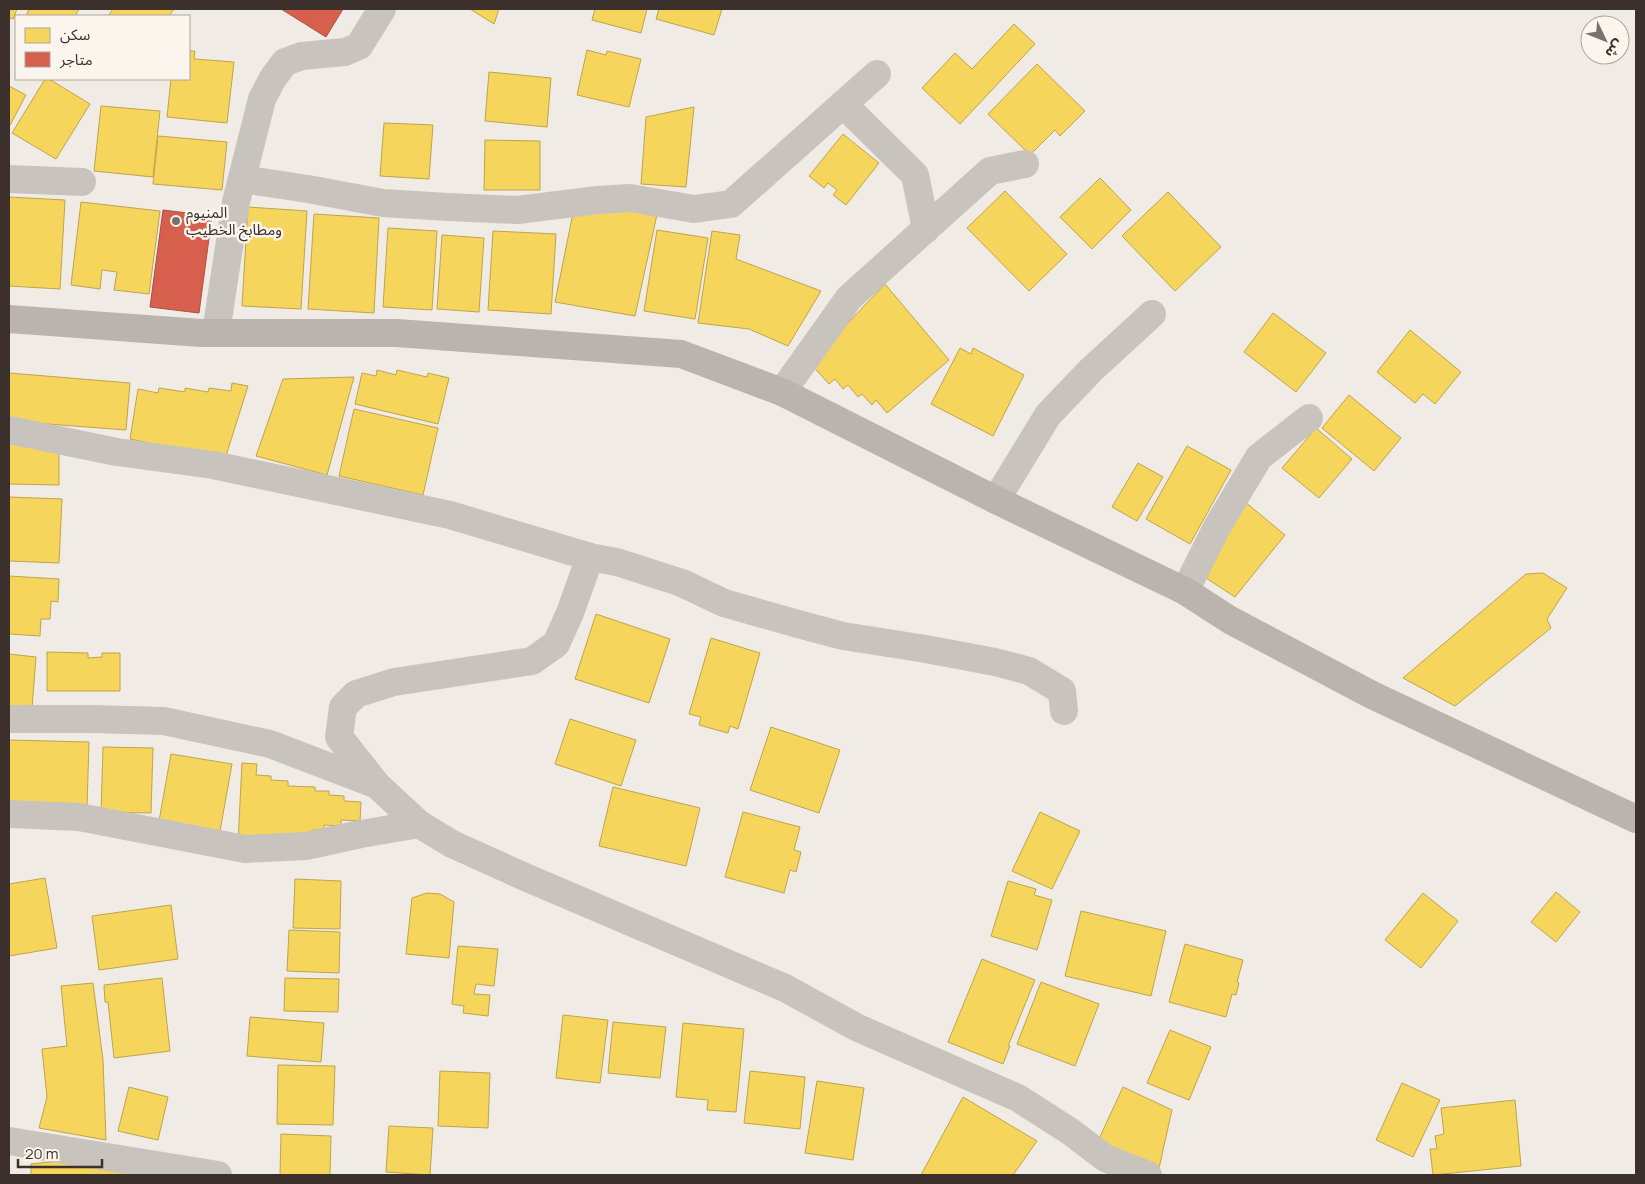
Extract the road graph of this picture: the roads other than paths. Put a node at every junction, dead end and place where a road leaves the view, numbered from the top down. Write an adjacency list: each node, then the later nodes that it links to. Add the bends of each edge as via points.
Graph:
1 (382, 9): 6 (street, via 359,46 345,52 302,56 285,62 262,99)
2 (877, 74): 3 (street)
3 (843, 104): 6 (street, via 731,204 694,209 630,198 518,210 383,203); 8 (street, via 915,175)
4 (1025, 164): 8 (street, via 990,171)
5 (9, 179): 7 (street)
6 (242, 179): 11 (street)
7 (82, 182)
8 (926, 229): 12 (street, via 849,298)
9 (1152, 314): 15 (street, via 1048,415)
10 (9, 319): 11 (main road)
11 (216, 332): 12 (main road, via 397,333 681,354)
12 (782, 392): 15 (main road)
13 (1309, 418): 17 (street, via 1259,457 1217,527)
14 (9, 430): 16 (street, via 117,452 213,465 450,515)
15 (996, 500): 17 (main road)
16 (590, 557): 18 (street, via 617,562 682,583 724,603 843,636 934,650 1029,671 1062,691); 20 (street, via 556,644 532,661 394,682 356,694 343,707 340,737)
17 (1185, 591): 22 (main road, via 1230,620 1372,696)
18 (1064, 711)
19 (9, 719): 20 (street, via 164,721 270,744)
20 (377, 785): 23 (street)
21 (9, 814): 23 (street, via 79,817 244,849 306,846)
22 (1636, 819)
23 (419, 824): 26 (street, via 476,855 786,988 858,1028 1018,1098 1105,1158)
24 (9, 1141): 25 (street)
25 (218, 1175)
26 (1148, 1175)

